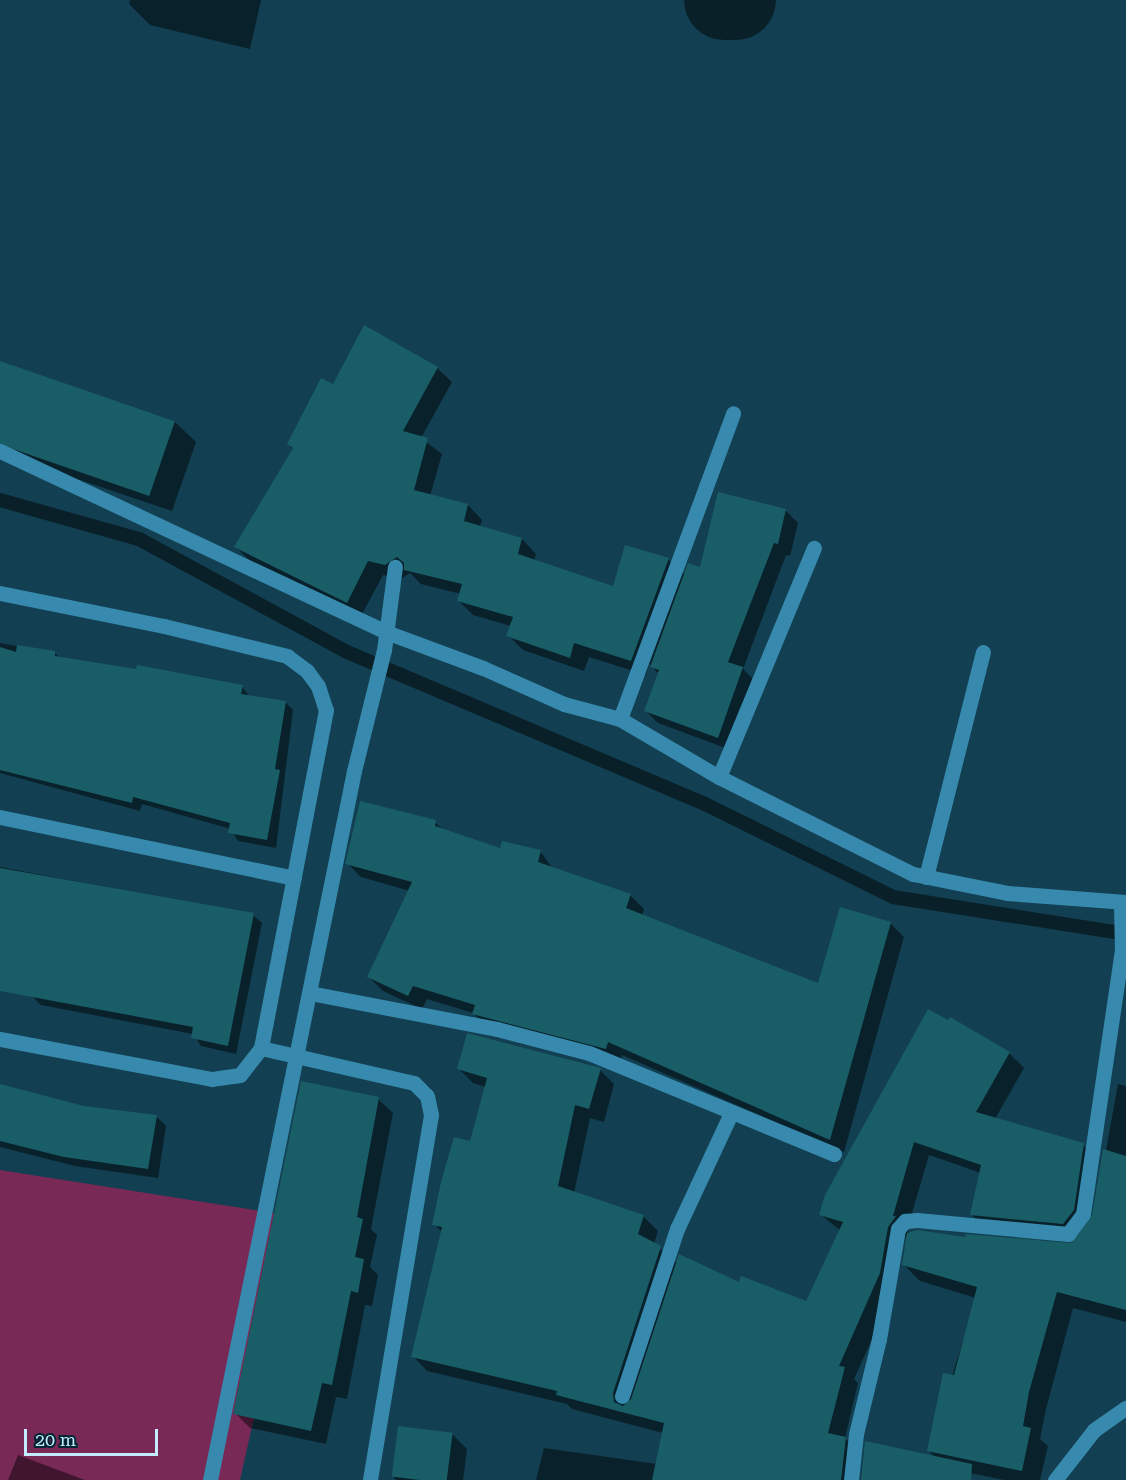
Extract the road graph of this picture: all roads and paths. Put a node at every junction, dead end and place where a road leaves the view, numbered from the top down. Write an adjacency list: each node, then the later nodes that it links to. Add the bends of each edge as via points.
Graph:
1 (733, 413): 8 (street)
2 (0, 451): 6 (street)
3 (814, 548): 9 (street)
4 (395, 567): 6 (street)
5 (0, 593): 12 (street, via 164,626 275,654 307,671 318,686 326,710)
6 (386, 632): 8 (street, via 564,704); 14 (street)
7 (983, 652): 11 (street)
8 (620, 719): 9 (street)
9 (719, 777): 11 (street, via 779,804 866,852)
10 (0, 817): 12 (street)
11 (926, 877): 13 (street)
12 (294, 878): 16 (street)
13 (1123, 908): 24 (street, via 1122,951 1083,1214 1068,1234 917,1220 905,1221 898,1229 879,1338 856,1434)
14 (310, 993): 17 (street); 18 (street, via 497,1029 590,1053)
15 (0, 1039): 16 (street, via 212,1079 240,1076)
16 (261, 1048): 17 (street)
17 (294, 1055): 22 (street); 23 (street, via 414,1083 427,1096 430,1115)
18 (731, 1113): 19 (street); 20 (street, via 677,1229)
19 (834, 1154)
20 (622, 1396)
21 (1126, 1408): 25 (street, via 1094,1430)
22 (210, 1480)
23 (370, 1480)
24 (851, 1480)
25 (1056, 1480)

